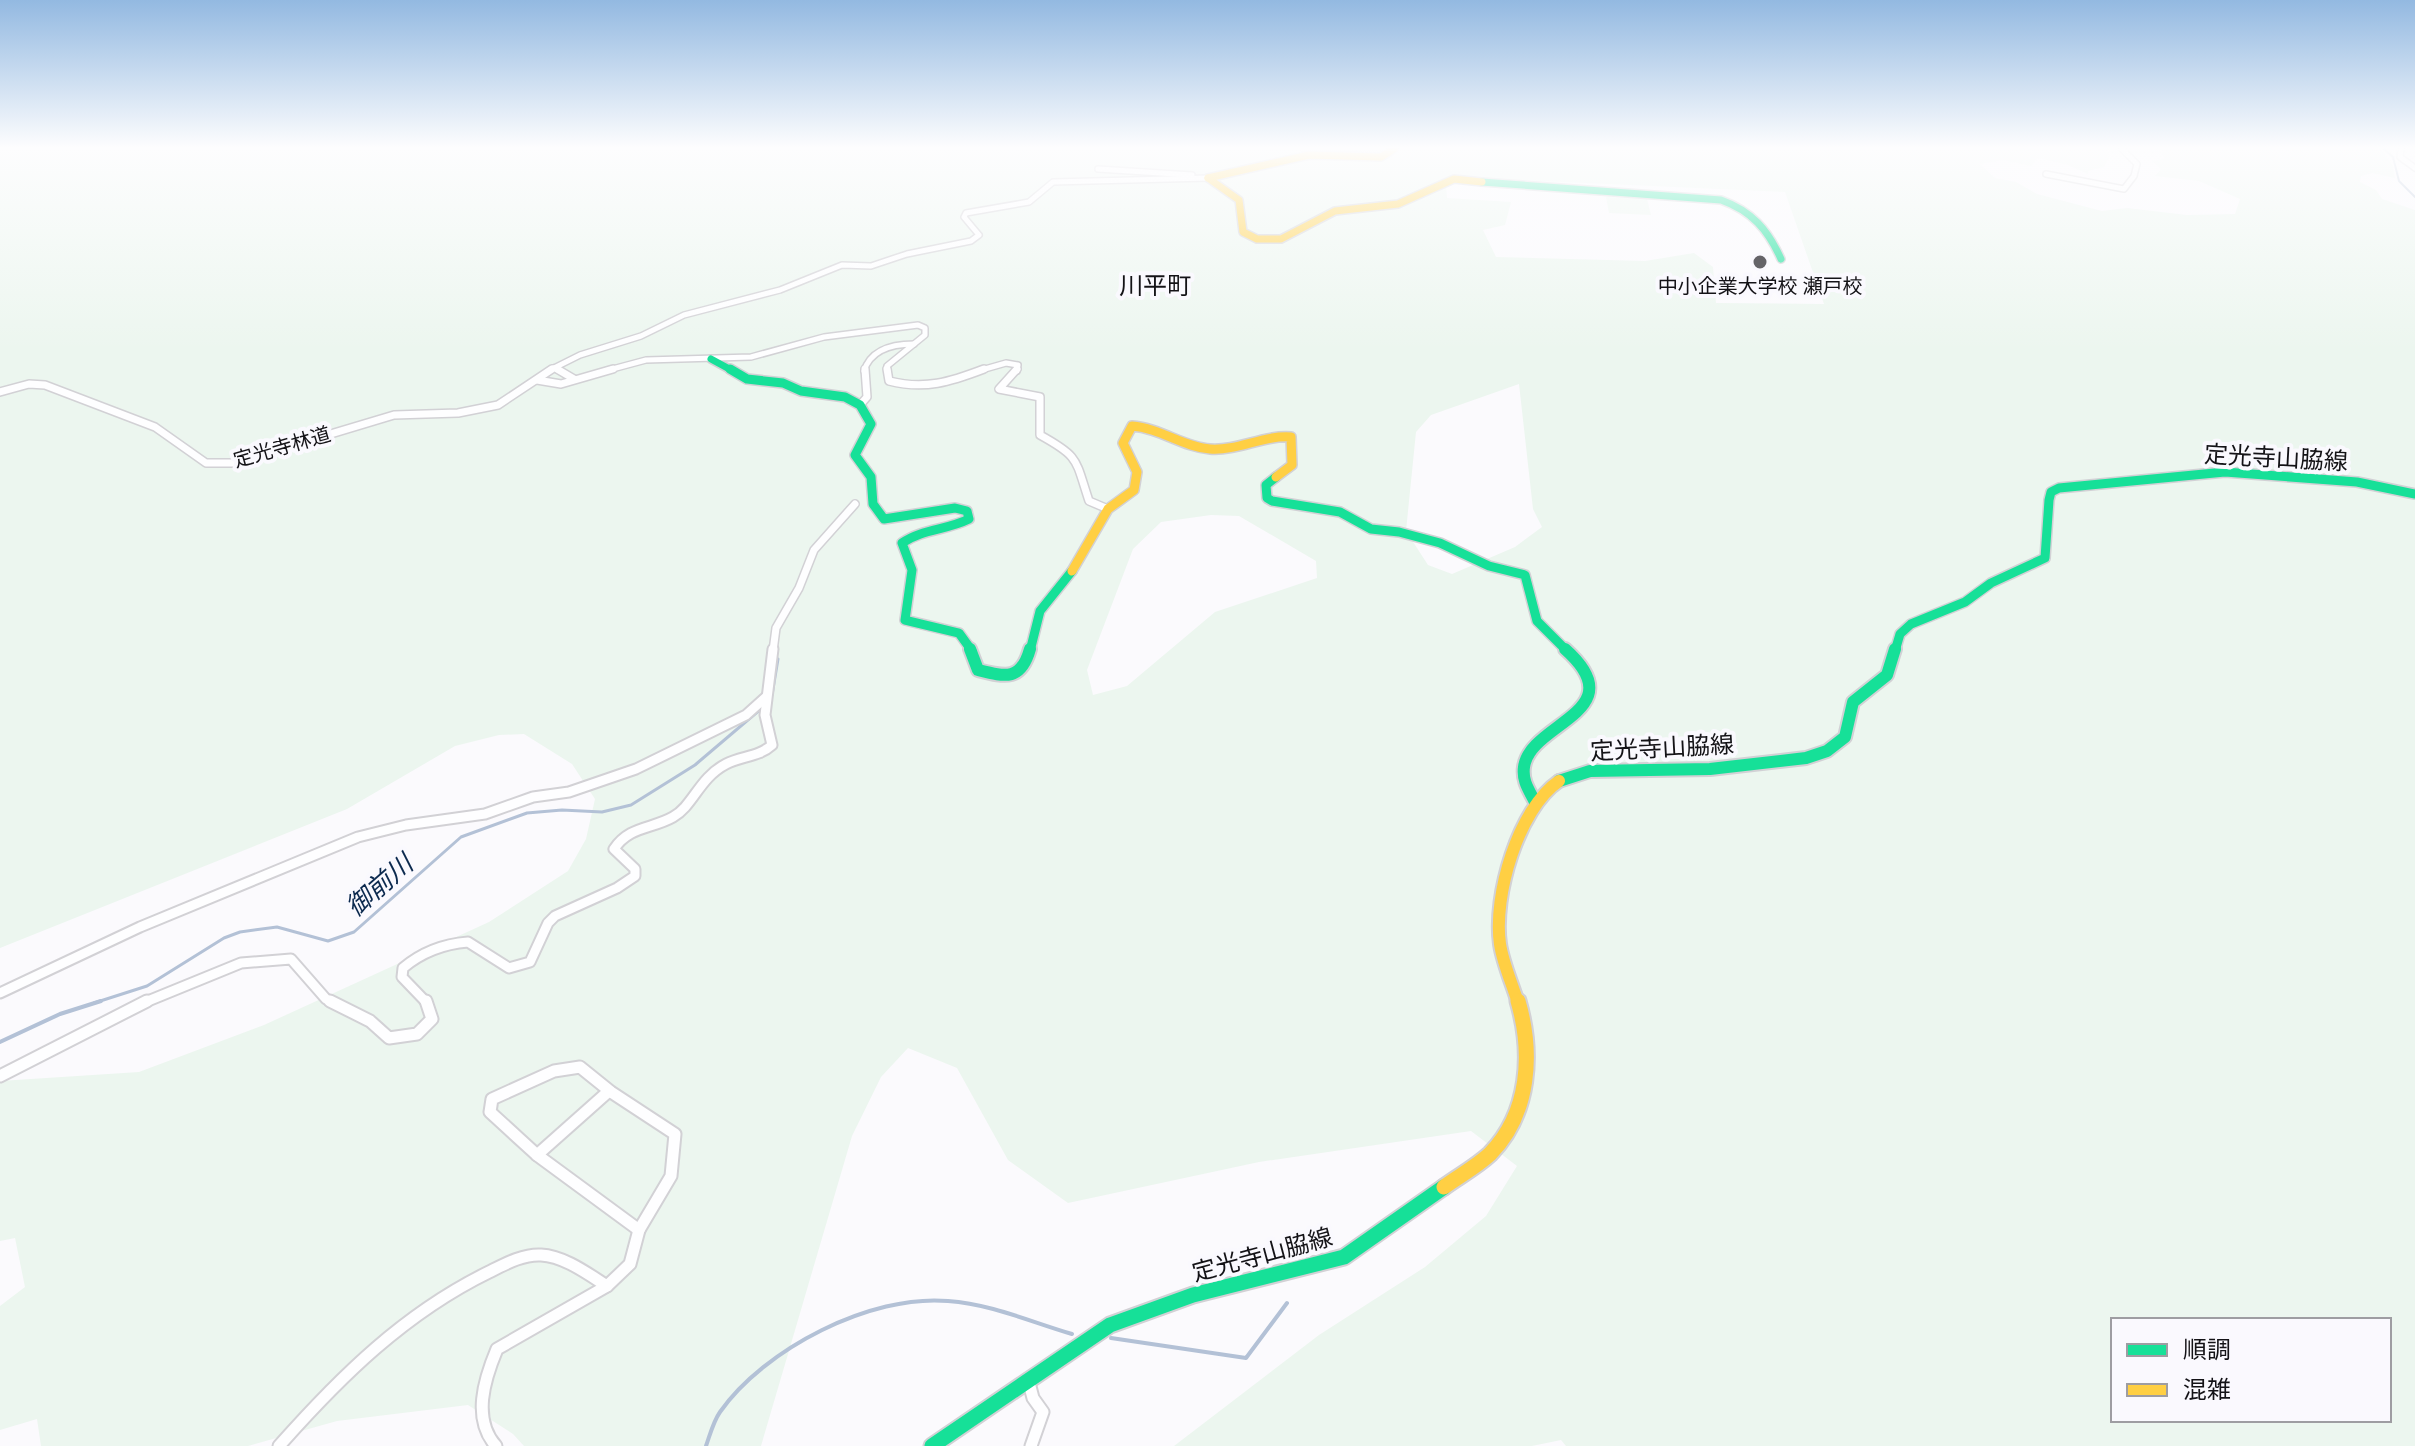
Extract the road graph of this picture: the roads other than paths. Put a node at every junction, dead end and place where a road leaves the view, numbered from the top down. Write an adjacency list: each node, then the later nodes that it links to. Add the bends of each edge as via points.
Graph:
1 (964, 216): 8 (street, 定光寺林道, via 979,235 971,241 871,266 824,270 780,290 684,315)
2 (1241, 216): 3 (street, via 1243,232 1273,239 1299,232)
3 (1320, 216)
4 (1756, 216): 5 (street, via 1768,226)
5 (1781, 259)
6 (915, 344): 7 (street, via 926,332 911,324 824,337 751,357); 12 (street, via 893,344 874,354 863,382 867,397); 15 (street, via 887,366 889,381 914,388 944,386 1003,364 1018,365 999,389 1040,397 1040,435 1069,451 1089,501)
7 (711, 359): 9 (street, via 646,360); 12 (street, via 747,379 845,397)
8 (554, 368): 9 (street); 10 (street, 定光寺林道)
9 (574, 379): 10 (street, via 561,384)
10 (537, 380): 11 (street, 定光寺林道, via 498,405 394,415 234,463 215,464 155,427 76,395 38,383)
11 (0, 392)
12 (860, 405): 15 (street, via 871,424 855,455 871,477 873,504 884,519 955,508 967,511 969,519 962,525 916,534 902,543 912,570 905,620 963,634 978,670 1009,675 1030,659 1039,613 1074,569)
13 (2415, 494): 17 (street, 定光寺山脇線, via 2357,482 2225,472 2059,488 2051,492 2048,504 2045,558 1991,583 1965,602 1911,624 1900,634 1887,675 1853,702 1845,737 1827,751 1710,769 1590,771 1564,778)
14 (855, 504): 16 (street, via 814,550 782,614)
15 (1108, 509): 17 (street, via 1137,482 1122,443 1132,426 1212,449 1282,433 1291,437 1292,465 1266,485 1272,501 1340,512 1371,529 1440,543 1489,566 1525,575 1530,583 1529,610 1587,674 1589,688 1574,717 1526,756 1524,780)
16 (766, 697): 18 (street, via 746,715 636,769 485,814 358,837 140,927); 19 (street, via 772,740 768,750 728,763 703,781 676,815 634,830 618,842 614,849 635,869 635,876 557,914 530,962 509,968 468,942 453,943 403,968 402,977 431,1008 432,1019 417,1034 389,1038 370,1021 326,999 291,959 259,960 151,999)
17 (1535, 802): 24 (street, 定光寺山脇線, via 1499,906 1499,939 1521,1013 1529,1071 1521,1103 1492,1151 1344,1257 1193,1295 1125,1320 1095,1332)
18 (0, 993)
19 (0, 1076)
20 (609, 1091): 21 (street); 21 (street, via 580,1067 554,1071 492,1099 490,1112); 22 (street, via 675,1134 671,1176)
21 (537, 1155): 22 (street)
22 (639, 1230): 23 (street, via 630,1264)
23 (607, 1286): 25 (street, via 546,1255 518,1259 466,1281 380,1342); 26 (street, via 497,1349 483,1408 484,1431)
24 (1028, 1378): 27 (street, 定光寺山脇線); 28 (street, via 1043,1412)
25 (279, 1446)
26 (496, 1446)
27 (932, 1446)
28 (1031, 1446)

